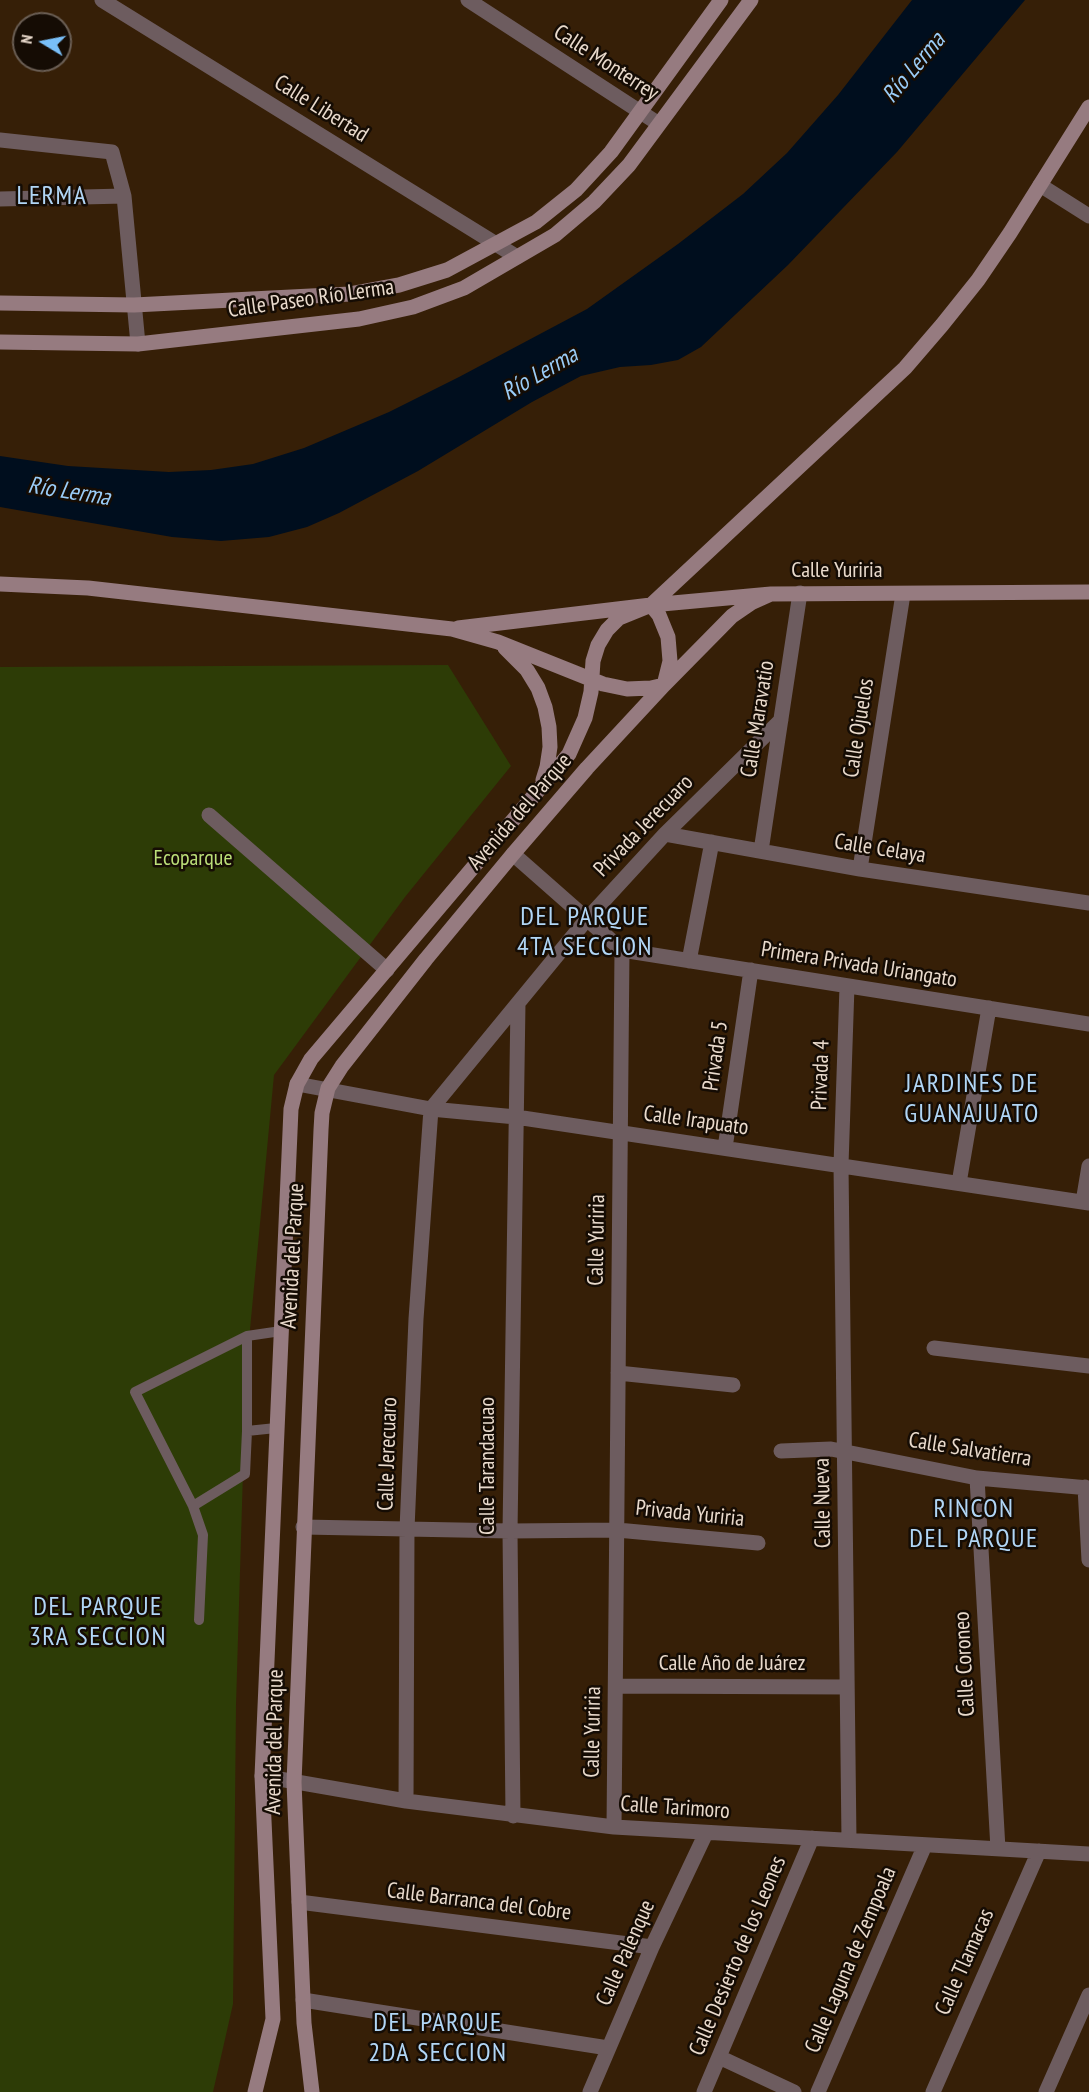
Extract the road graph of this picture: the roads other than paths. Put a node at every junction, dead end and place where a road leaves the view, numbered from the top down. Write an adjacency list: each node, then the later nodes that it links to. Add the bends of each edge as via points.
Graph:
1 (468, 0): 6 (street, Calle Monterrey)
2 (721, 0): 6 (street, Calle Paseo Río Lerma)
3 (751, 0): 7 (street, Calle Paseo Río Lerma)
4 (107, 1): 13 (street, Calle Libertad)
5 (1089, 107): 9 (street)
6 (640, 112): 7 (street, Calle Monterrey); 13 (street, Calle Paseo Río Lerma, via 576,190 536,222)
7 (659, 124): 14 (street, Calle Paseo Río Lerma, via 629,165 594,202 555,235)
8 (0, 140): 10 (street, via 112,152)
9 (1040, 185): 12 (street); 24 (street, via 978,280 905,368)
10 (124, 196): 11 (street); 16 (street)
11 (0, 199)
12 (1089, 216)
13 (496, 244): 14 (street, Calle Libertad); 16 (street, Calle Paseo Río Lerma, via 447,270 399,285 350,294)
14 (517, 257): 18 (street, Calle Paseo Río Lerma, via 464,288 412,307 359,319)
15 (0, 303): 16 (street, Calle Paseo Río Lerma)
16 (134, 306): 18 (street)
17 (0, 342): 18 (street, Calle Paseo Río Lerma)
18 (138, 344)
19 (0, 584): 25 (street, via 88,588)
20 (1089, 592): 23 (street, Calle Yuriria)
21 (800, 593): 22 (street, Calle Yuriria); 23 (street, Calle Yuriria); 29 (street, Calle Maravatio)
22 (771, 594): 24 (street, Calle Yuriria); 28 (street, Avenida del Parque, via 732,616)
23 (903, 594): 36 (street, Calle Ojuelos)
24 (651, 605): 25 (street, Calle Yuriria); 27 (street, Avenida del Parque, via 619,618 607,630 592,661); 28 (street, via 668,637)
25 (452, 629): 26 (street)
26 (498, 642): 27 (street); 30 (street, via 527,670 545,707 550,747)
27 (592, 679): 28 (street, via 627,689); 30 (street, Avenida del Parque, via 575,742)
28 (664, 685): 35 (street, Avenida del Parque)
29 (781, 720): 32 (street, Privada Jerecuaro); 34 (street, Calle Maravatio)
30 (541, 787): 41 (street, Avenida del Parque)
31 (208, 815): 41 (street)
32 (665, 834): 33 (street, Calle Celaya); 38 (street, Privada Jerecuaro)
33 (712, 842): 34 (street, Calle Celaya); 40 (street)
34 (761, 851): 36 (street, Calle Celaya)
35 (513, 854): 38 (street); 48 (street, Avenida del Parque, via 426,959)
36 (860, 869): 37 (street, Calle Celaya)
37 (1089, 903)
38 (587, 919): 39 (street); 44 (street, Privada Jerecuaro)
39 (622, 950): 40 (street, Primera Privada Uriangato); 51 (street, Calle Yuriria)
40 (689, 961): 42 (street, Primera Privada Uriangato)
41 (387, 970): 47 (street, Avenida del Parque, via 312,1059)
42 (751, 970): 43 (street, Primera Privada Uriangato); 52 (street, Privada 5)
43 (847, 986): 45 (street, Primera Privada Uriangato); 53 (street, Privada 4)
44 (518, 1003): 49 (street, Privada Jerecuaro); 50 (street, Calle Tarandacuao)
45 (989, 1008): 46 (street, Primera Privada Uriangato); 55 (street)
46 (1089, 1023)
47 (297, 1083): 48 (street, Calle Irapuato); 57 (street, Avenida del Parque, via 291,1109)
48 (328, 1088): 49 (street, Calle Irapuato); 70 (street, Avenida del Parque, via 321,1130)
49 (431, 1109): 50 (street, Calle Irapuato); 71 (street, Calle Jerecuaro)
50 (516, 1117): 51 (street, Calle Irapuato); 73 (street, Calle Tarandacuao)
51 (620, 1132): 52 (street, Calle Irapuato); 61 (street, Calle Yuriria)
52 (725, 1148): 53 (street, Calle Irapuato)
53 (841, 1165): 55 (street, Calle Irapuato); 66 (street, Calle Nueva)
54 (1089, 1166): 56 (street)
55 (958, 1183): 56 (street, Calle Irapuato)
56 (1086, 1202)
57 (280, 1331): 58 (lane); 63 (street, Avenida del Parque)
58 (247, 1336): 64 (lane); 69 (lane, via 135,1392)
59 (934, 1348): 60 (street)
60 (1089, 1366)
61 (618, 1373): 62 (street); 72 (street, Calle Yuriria)
62 (733, 1385)
63 (276, 1428): 64 (lane); 79 (street, Avenida del Parque)
64 (247, 1431): 69 (lane, via 245,1474)
65 (781, 1451): 66 (street, Calle Salvatierra)
66 (844, 1451): 67 (street, Calle Salvatierra); 78 (street, Calle Nueva)
67 (977, 1478): 68 (street, Calle Salvatierra); 88 (street, Calle Coroneo)
68 (1087, 1487): 75 (street)
69 (193, 1506): 76 (lane, via 203,1535)
70 (303, 1527): 71 (street); 80 (street, Avenida del Parque)
71 (407, 1529): 73 (street); 81 (street, Calle Jerecuaro)
72 (617, 1530): 73 (street); 74 (street, Privada Yuriria); 77 (street, Calle Yuriria)
73 (510, 1531): 82 (street, Calle Tarandacuao)
74 (758, 1543)
75 (1089, 1560)
76 (199, 1620)
77 (616, 1686): 78 (street, Calle Año de Juárez); 83 (street, Calle Yuriria)
78 (847, 1687): 86 (street, Calle Nueva)
79 (262, 1776): 80 (street, Calle Tarimoro); 97 (street, Avenida del Parque, via 273,2019)
80 (294, 1782): 81 (street, Calle Tarimoro); 91 (street, Avenida del Parque)
81 (406, 1801): 82 (street, Calle Tarimoro)
82 (513, 1816): 83 (street, Calle Tarimoro)
83 (614, 1827): 84 (street, Calle Tarimoro)
84 (706, 1833): 85 (street, Calle Tarimoro); 92 (street, Calle Palenque)
85 (813, 1838): 86 (street, Calle Tarimoro); 96 (street, Calle Desierto de los Leones)
86 (849, 1840): 87 (street, Calle Tarimoro)
87 (925, 1845): 88 (street, Calle Tarimoro); 102 (street, Calle Laguna de Zempoala)
88 (998, 1849): 89 (street, Calle Tarimoro)
89 (1039, 1851): 90 (street, Calle Tarimoro); 103 (street, Calle Tlamacas)
90 (1089, 1854)
91 (299, 1902): 92 (street, Calle Barranca del Cobre); 94 (street, Avenida del Parque)
92 (652, 1947): 95 (street, Calle Palenque)
93 (1089, 1995): 104 (street)
94 (303, 2000): 95 (street); 98 (street, Avenida del Parque)
95 (608, 2048): 99 (street, Calle Palenque)
96 (719, 2057): 100 (street, Calle Desierto de los Leones); 101 (street)
97 (255, 2092)
98 (312, 2092)
99 (590, 2092)
100 (704, 2092)
101 (794, 2092)
102 (818, 2092)
103 (933, 2092)
104 (1046, 2092)

